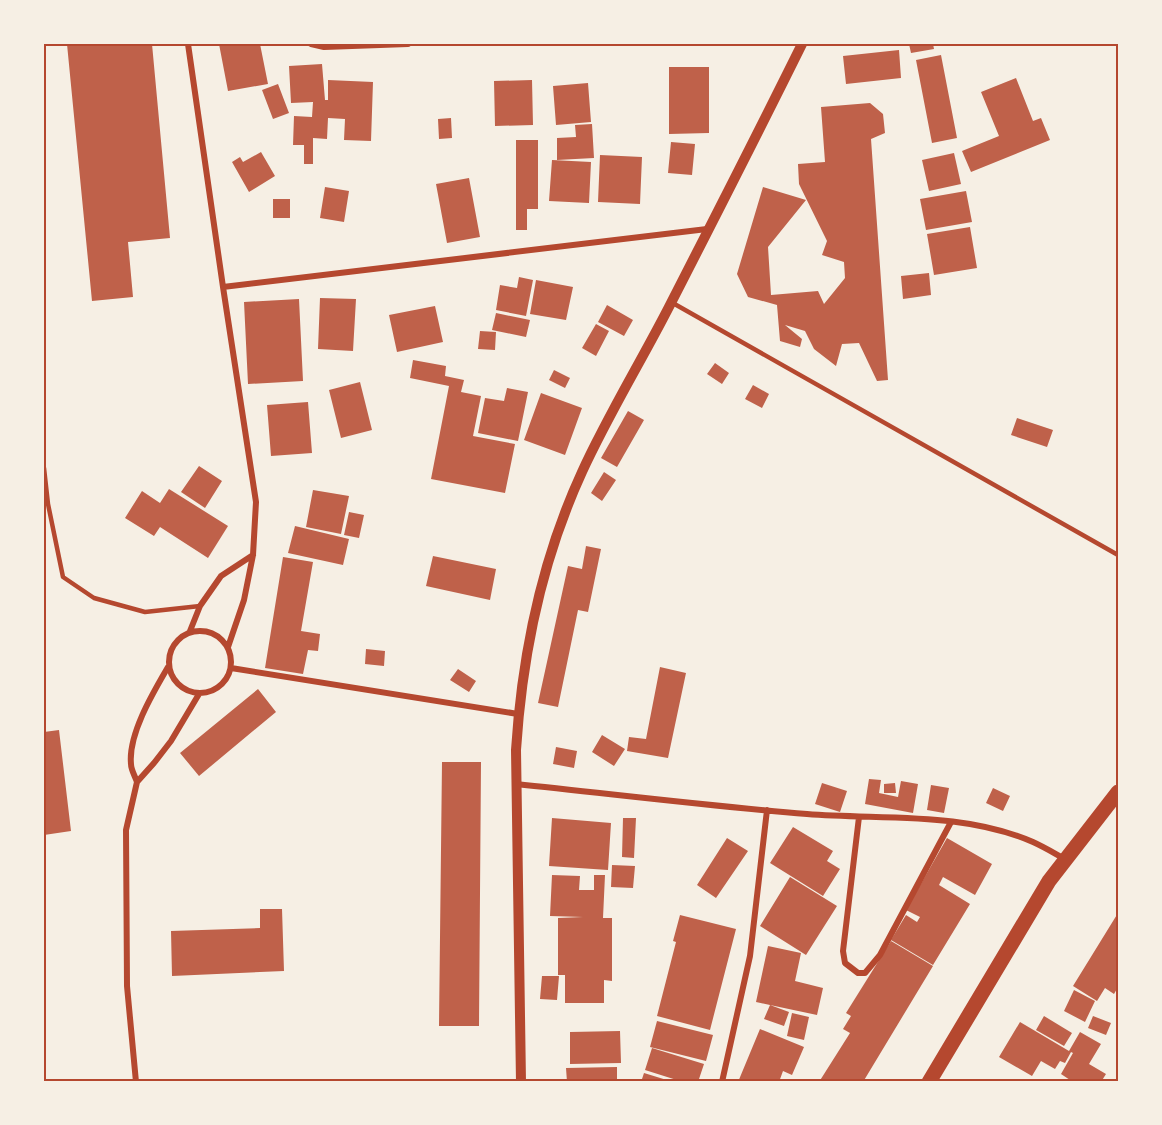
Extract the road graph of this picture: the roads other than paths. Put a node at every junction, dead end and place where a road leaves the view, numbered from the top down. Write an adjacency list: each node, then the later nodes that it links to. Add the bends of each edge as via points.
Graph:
1 (188, 44): 6 (street)
2 (310, 44): 3 (street)
3 (408, 44)
4 (802, 44): 5 (street)
5 (707, 229): 6 (street); 7 (street)
6 (223, 287): 9 (street, via 256,502)
7 (671, 302): 10 (lane); 17 (street, via 581,473 557,536 536,607)
8 (44, 468): 11 (lane, via 63,577 94,598 145,612)
9 (254, 555): 11 (street, via 221,576); 13 (street)
10 (1119, 555)
11 (200, 606): 12 (street)
12 (190, 632): 13 (street, via 211,632); 14 (street, via 172,645)
13 (228, 647): 15 (street)
14 (168, 667): 16 (street, via 178,686); 18 (street, via 146,703 132,747 131,765)
15 (231, 668): 16 (street, via 219,687); 17 (street)
16 (199, 694): 18 (street, via 171,741)
17 (518, 714): 19 (street)
18 (136, 782): 25 (street, via 126,830 127,986)
19 (516, 784): 21 (street); 26 (street)
20 (1119, 792): 24 (main road)
21 (767, 810): 22 (street); 27 (street, via 750,956)
22 (859, 817): 23 (street); 23 (street, via 843,951 845,963 858,973 865,973 880,955)
23 (951, 822): 24 (street, via 1013,835)
24 (1066, 860): 28 (main road, via 1049,881)
25 (136, 1082)
26 (521, 1082)
27 (722, 1082)
28 (929, 1082)

